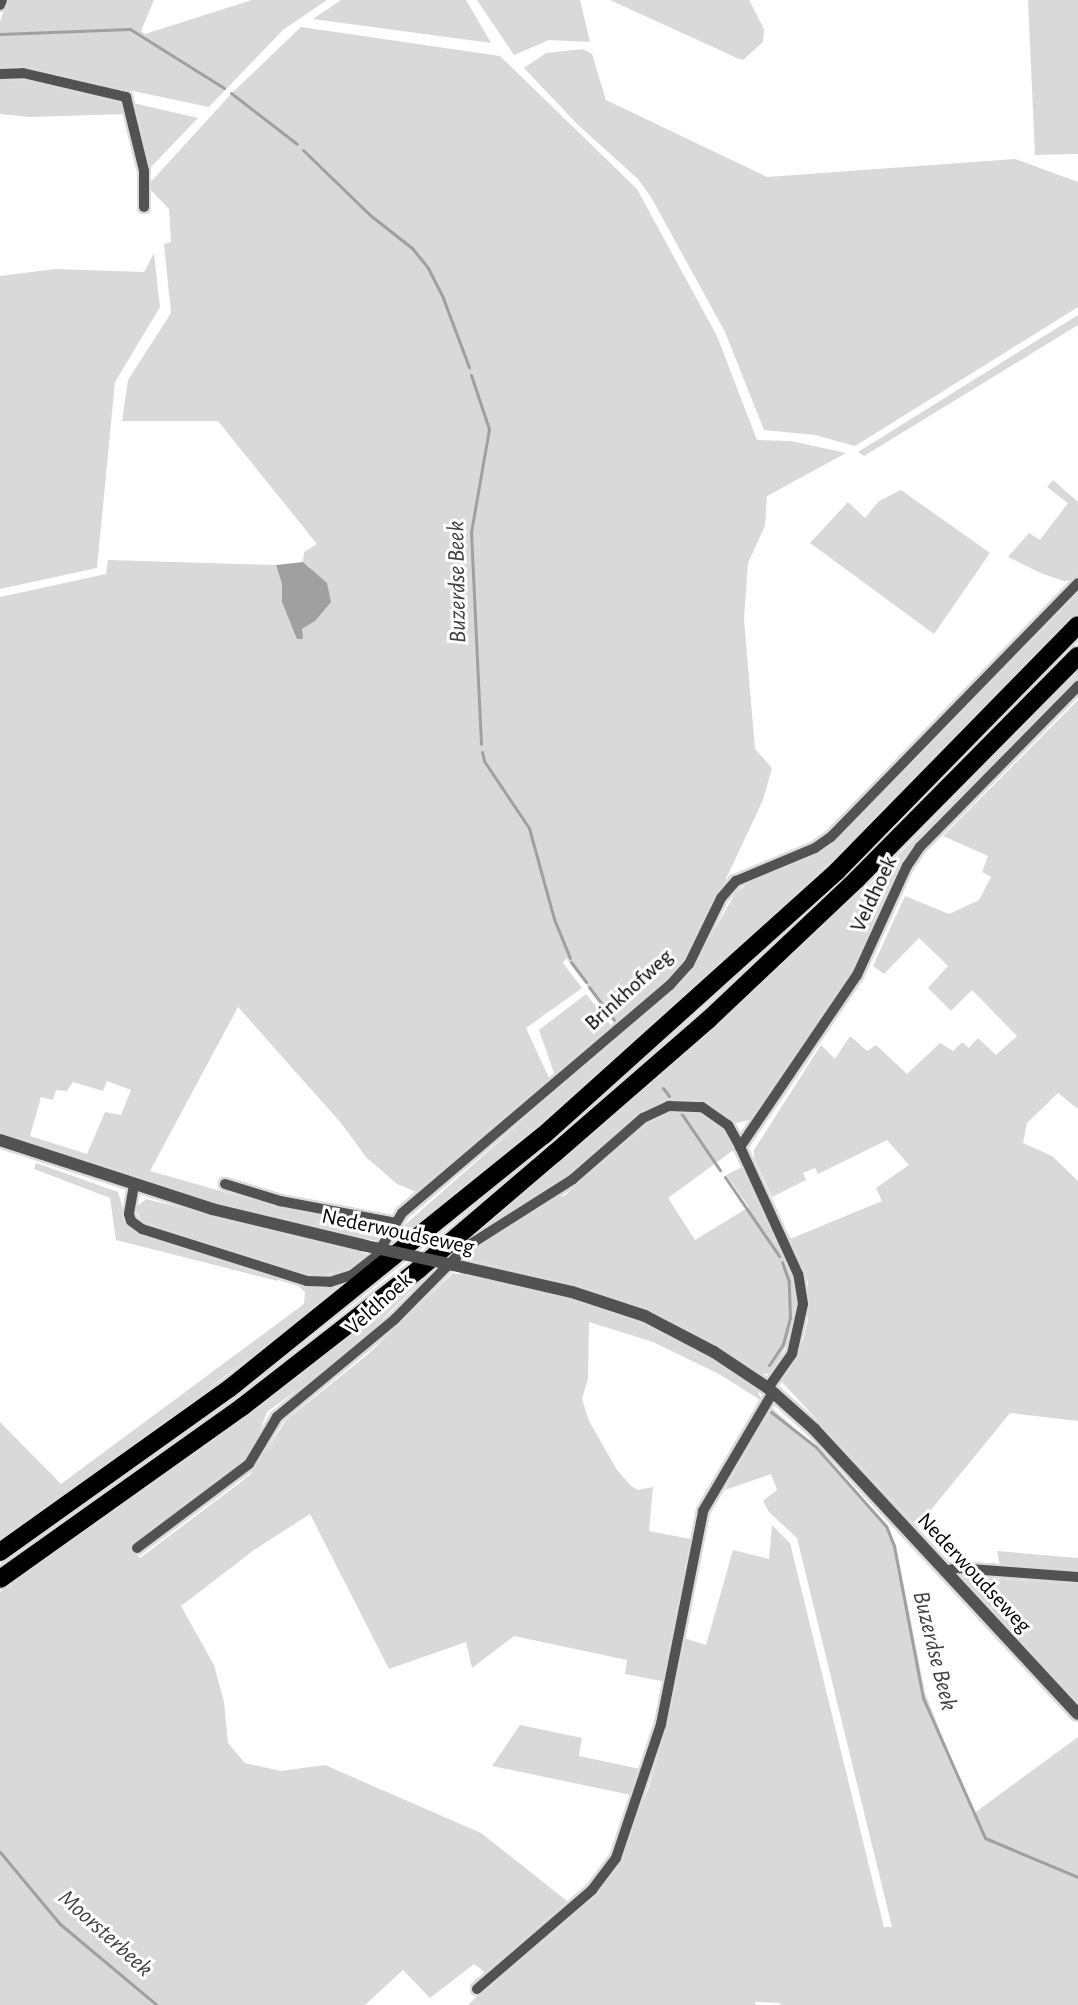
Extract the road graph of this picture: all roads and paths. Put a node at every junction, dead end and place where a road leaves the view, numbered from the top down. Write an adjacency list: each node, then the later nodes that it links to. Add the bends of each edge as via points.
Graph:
1 (0, 74): 2 (street, via 23,73 126,97 144,171)
2 (144, 207)
3 (1078, 583): 11 (street, Brinkhofweg, via 848,822 815,848 736,881 721,898 689,964 670,985)
4 (1078, 625): 14 (highway, via 837,871 544,1135 230,1388)
5 (1078, 656): 17 (highway, via 857,879 708,1020 555,1153 419,1269 242,1407)
6 (1078, 686): 8 (street, Veldhoek, via 920,847 857,975)
7 (0, 1140): 10 (street, Nederwoudseweg)
8 (740, 1147): 12 (street, Veldhoek, via 798,1274 803,1304 792,1354); 13 (street, Veldhoek, via 728,1125 702,1107 669,1106 643,1118 573,1179 466,1247 395,1319 277,1417 249,1464)
9 (225, 1184): 11 (street, via 280,1201)
10 (134, 1185): 11 (street, Brinkhofweg, via 129,1214 136,1226 317,1282 362,1269); 12 (street, Nederwoudseweg, bridge, via 262,1223 572,1292 645,1316)
11 (396, 1223)
12 (771, 1390): 15 (street, Nederwoudseweg, via 814,1429); 19 (street, via 703,1511 661,1724 616,1858 604,1879)
13 (137, 1548)
14 (0, 1552)
15 (944, 1571): 16 (street); 18 (street, Nederwoudseweg)
16 (1078, 1577)
17 (0, 1579)
18 (1078, 1714)
19 (477, 1989)

